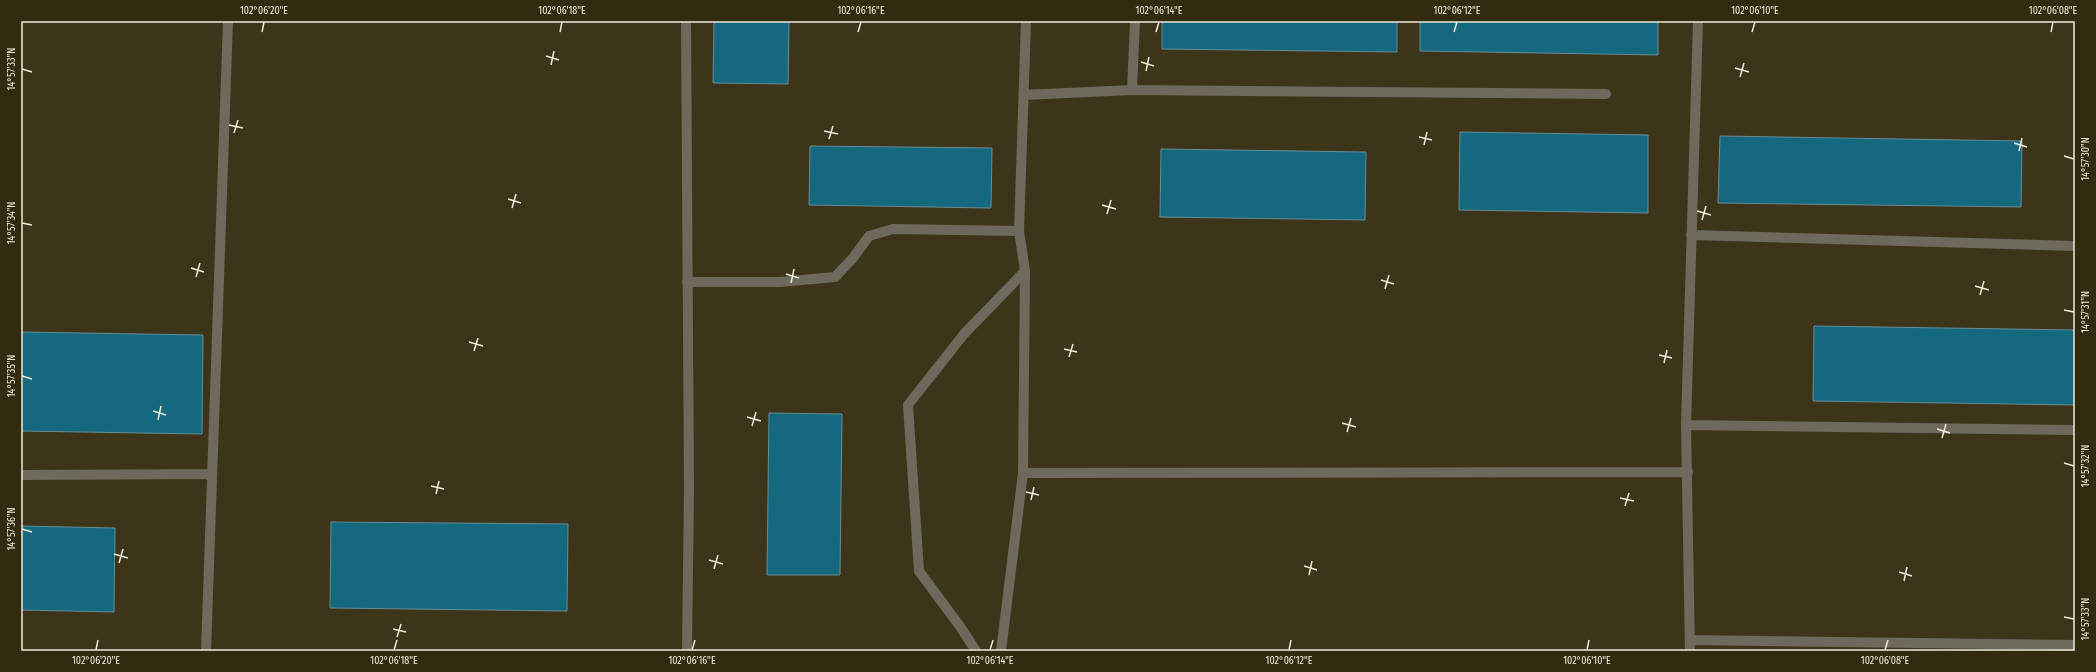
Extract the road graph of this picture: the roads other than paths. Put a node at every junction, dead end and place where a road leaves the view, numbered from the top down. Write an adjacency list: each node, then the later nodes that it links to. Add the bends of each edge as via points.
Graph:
1 (228, 21): 18 (lane)
2 (686, 21): 13 (lane)
3 (1026, 21): 8 (lane)
4 (1134, 21): 6 (lane)
5 (1698, 21): 10 (lane)
6 (1132, 90): 7 (lane); 8 (lane)
7 (1606, 94)
8 (1024, 95): 9 (lane)
9 (1019, 231): 12 (lane); 13 (lane, via 893,229 869,236 835,277 780,282)
10 (1691, 235): 11 (lane); 14 (lane)
11 (2075, 246)
12 (1025, 271): 17 (lane); 24 (lane, via 964,334 908,405 919,571)
13 (688, 282): 23 (lane)
14 (1686, 425): 15 (lane); 16 (lane)
15 (2075, 430)
16 (1688, 472): 17 (lane); 20 (lane)
17 (1023, 473): 25 (lane)
18 (212, 474): 19 (lane); 22 (lane)
19 (21, 475)
20 (1690, 640): 21 (lane); 26 (lane)
21 (2075, 645)
22 (206, 651)
23 (687, 651)
24 (976, 651)
25 (1001, 651)
26 (1690, 651)

